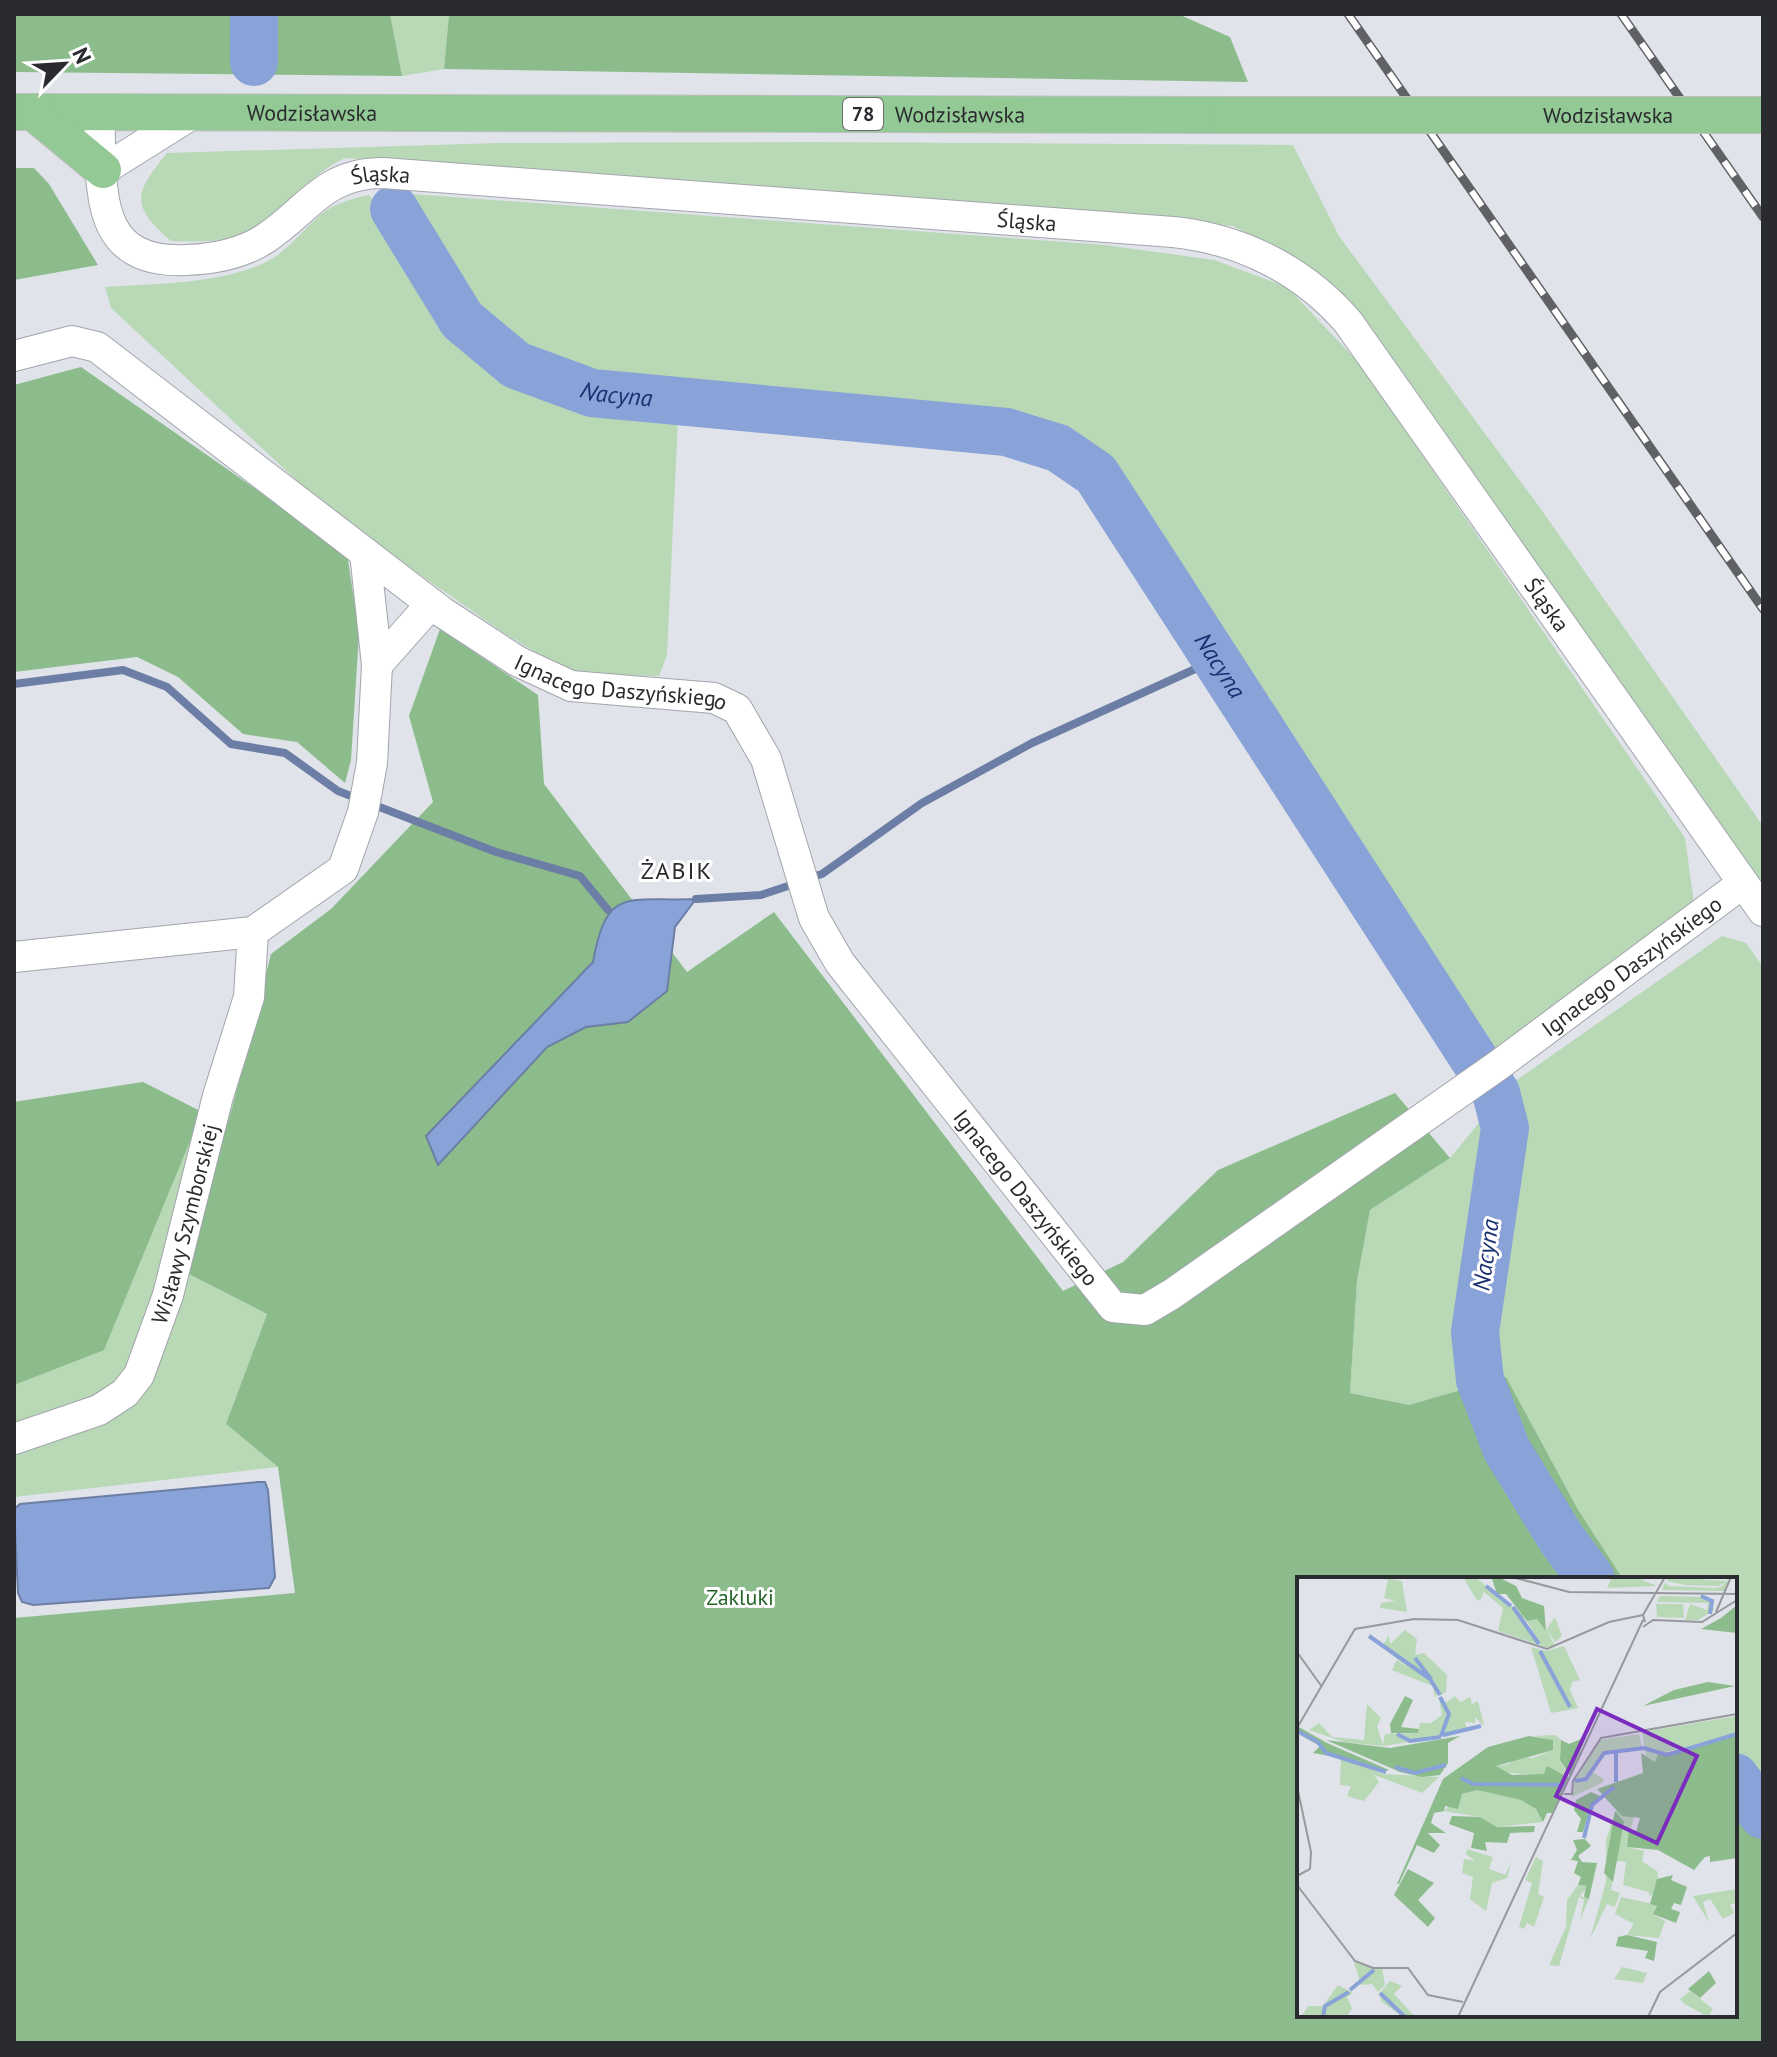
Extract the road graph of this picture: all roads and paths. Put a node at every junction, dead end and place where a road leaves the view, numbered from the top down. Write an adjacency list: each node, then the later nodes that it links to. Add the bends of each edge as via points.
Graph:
1 (23, 112): 2 (main road, Wodzisławska / 78); 5 (main road)
2 (99, 113): 3 (main road, Wodzisławska / 78); 5 (street, Śląska)
3 (194, 113): 4 (main road, Wodzisławska / 78, bridge); 5 (street)
4 (1763, 115)
5 (103, 170): 10 (street, Śląska, via 107,216 115,236 137,253 171,260 245,250 334,183 376,173 1187,233 1262,256 1306,281 1348,322)
6 (14, 356): 7 (street, Ignacego Daszyńskiego, via 72,341 97,347)
7 (365, 553): 8 (street, Ignacego Daszyńskiego); 9 (street)
8 (431, 604): 9 (street); 10 (street, Ignacego Daszyńskiego, via 517,661 571,686 714,698 737,709 766,759 814,918 840,963 1113,1307 1145,1310 1158,1302 1471,1085)
9 (377, 665): 12 (street, via 372,763 363,812 343,869)
10 (1743, 883): 11 (street, Śląska)
11 (1763, 911)
12 (253, 932): 13 (street); 14 (street, Wisławy Szymborskiej, via 249,997 168,1295 139,1375 125,1393 99,1410)
13 (14, 957)
14 (14, 1439)

